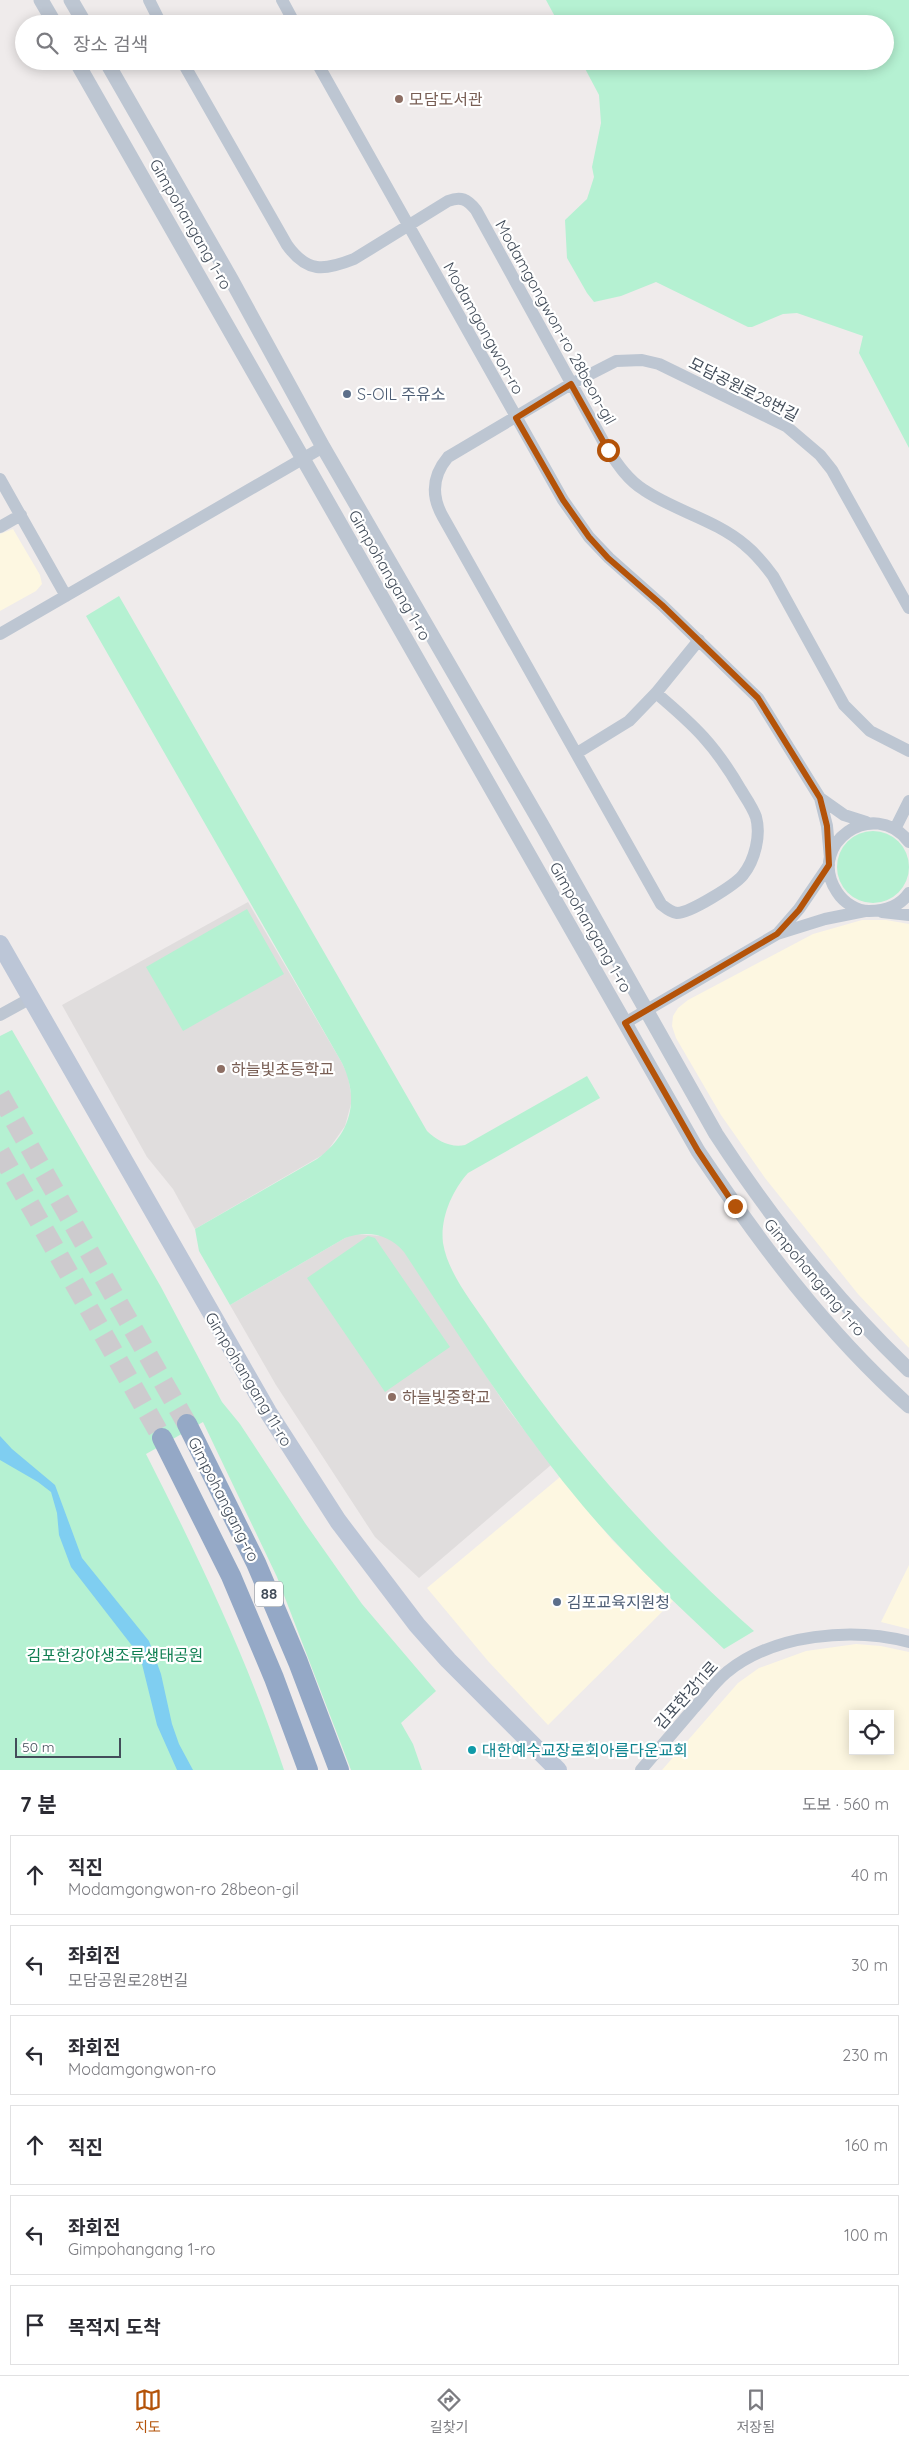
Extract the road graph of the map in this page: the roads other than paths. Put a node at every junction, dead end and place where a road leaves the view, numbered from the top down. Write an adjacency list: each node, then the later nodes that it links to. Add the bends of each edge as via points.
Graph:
1 (41, 0): 5 (street)
2 (71, 0): 6 (street)
3 (149, 0): 7 (street)
4 (282, 0): 8 (street)
5 (50, 15)
6 (80, 15)
7 (156, 15)
8 (290, 15)
9 (81, 70): 17 (street, Gimpohangang 1-ro, via 228,322)
10 (111, 70): 16 (street, Gimpohangang 1-ro)
11 (187, 70): 13 (street, Modamgongwon-ro 28beon-gil, via 296,257 308,265 322,268 337,266)
12 (321, 70): 13 (street, Modamgongwon-ro)
13 (408, 225): 14 (street, Modamgongwon-ro 28beon-gil, via 457,197 468,201 476,210); 15 (street, Modamgongwon-ro)
14 (571, 384): 15 (street, 모담공원로28번길); 22 (street, 모담공원로28번길, via 616,361 642,360 659,364 786,426 810,445 832,470); 26 (street, Modamgongwon-ro 28beon-gil, via 608,450 630,479 643,490 728,533 761,560 844,705 870,732)
15 (516, 418): 24 (street, Modamgongwon-ro, via 563,500 589,537); 27 (street, 모담공원로28번길, via 448,457 439,468 436,479 436,504)
16 (324, 447): 17 (street); 42 (street, Gimpohangang 1-ro)
17 (302, 459): 21 (street); 44 (street, Gimpohangang 1-ro)
18 (0, 479): 19 (street)
19 (21, 515): 20 (street); 21 (street)
20 (0, 527)
21 (66, 596): 23 (street)
22 (909, 608)
23 (0, 634)
24 (699, 640): 25 (street); 28 (street, Modamgongwon-ro, via 758,698)
25 (656, 693): 27 (street, via 621,727); 27 (street, 모담공원로28번길, via 708,740 756,816 758,831 754,853 736,882 689,909 678,913 668,910 661,904)
26 (909, 751)
27 (577, 753)
28 (820, 798): 30 (street, via 844,815); 33 (street, via 827,826)
29 (909, 800): 31 (street)
30 (869, 823): 31 (street); 33 (street, via 844,834 835,845)
31 (895, 829): 32 (street)
32 (909, 842)
33 (829, 862): 35 (street, via 832,886 840,897); 38 (street, via 799,910)
34 (909, 892): 36 (street, via 893,907)
35 (865, 911): 36 (street); 38 (street, via 825,918)
36 (879, 911): 37 (street)
37 (909, 915)
38 (777, 934): 42 (street)
39 (0, 944): 41 (main road, Gimpohangang 11-ro)
40 (0, 958): 41 (main road, Gimpohangang 11-ro)
41 (28, 1000): 43 (street); 52 (main road, Gimpohangang 11-ro, via 264,1416 331,1520 440,1661); 53 (main road, Gimpohangang 11-ro, via 263,1404 338,1521 448,1660)
42 (647, 1010): 44 (street); 45 (street, Gimpohangang 1-ro, via 716,1134 764,1204 846,1307)
43 (0, 1015)
44 (625, 1023): 46 (street, Gimpohangang 1-ro, via 698,1151 763,1244 841,1340)
45 (909, 1370)
46 (909, 1406)
47 (187, 1424): 51 (highway, Gimpohangang-ro / 88, via 256,1563)
48 (162, 1438): 50 (highway, Gimpohangang-ro / 88, via 231,1576)
49 (909, 1642): 54 (street, 김포한강11로, via 869,1634 838,1634 806,1639 746,1659 717,1682)
50 (308, 1770)
51 (339, 1770)
52 (549, 1770)
53 (558, 1770)
54 (641, 1770)

